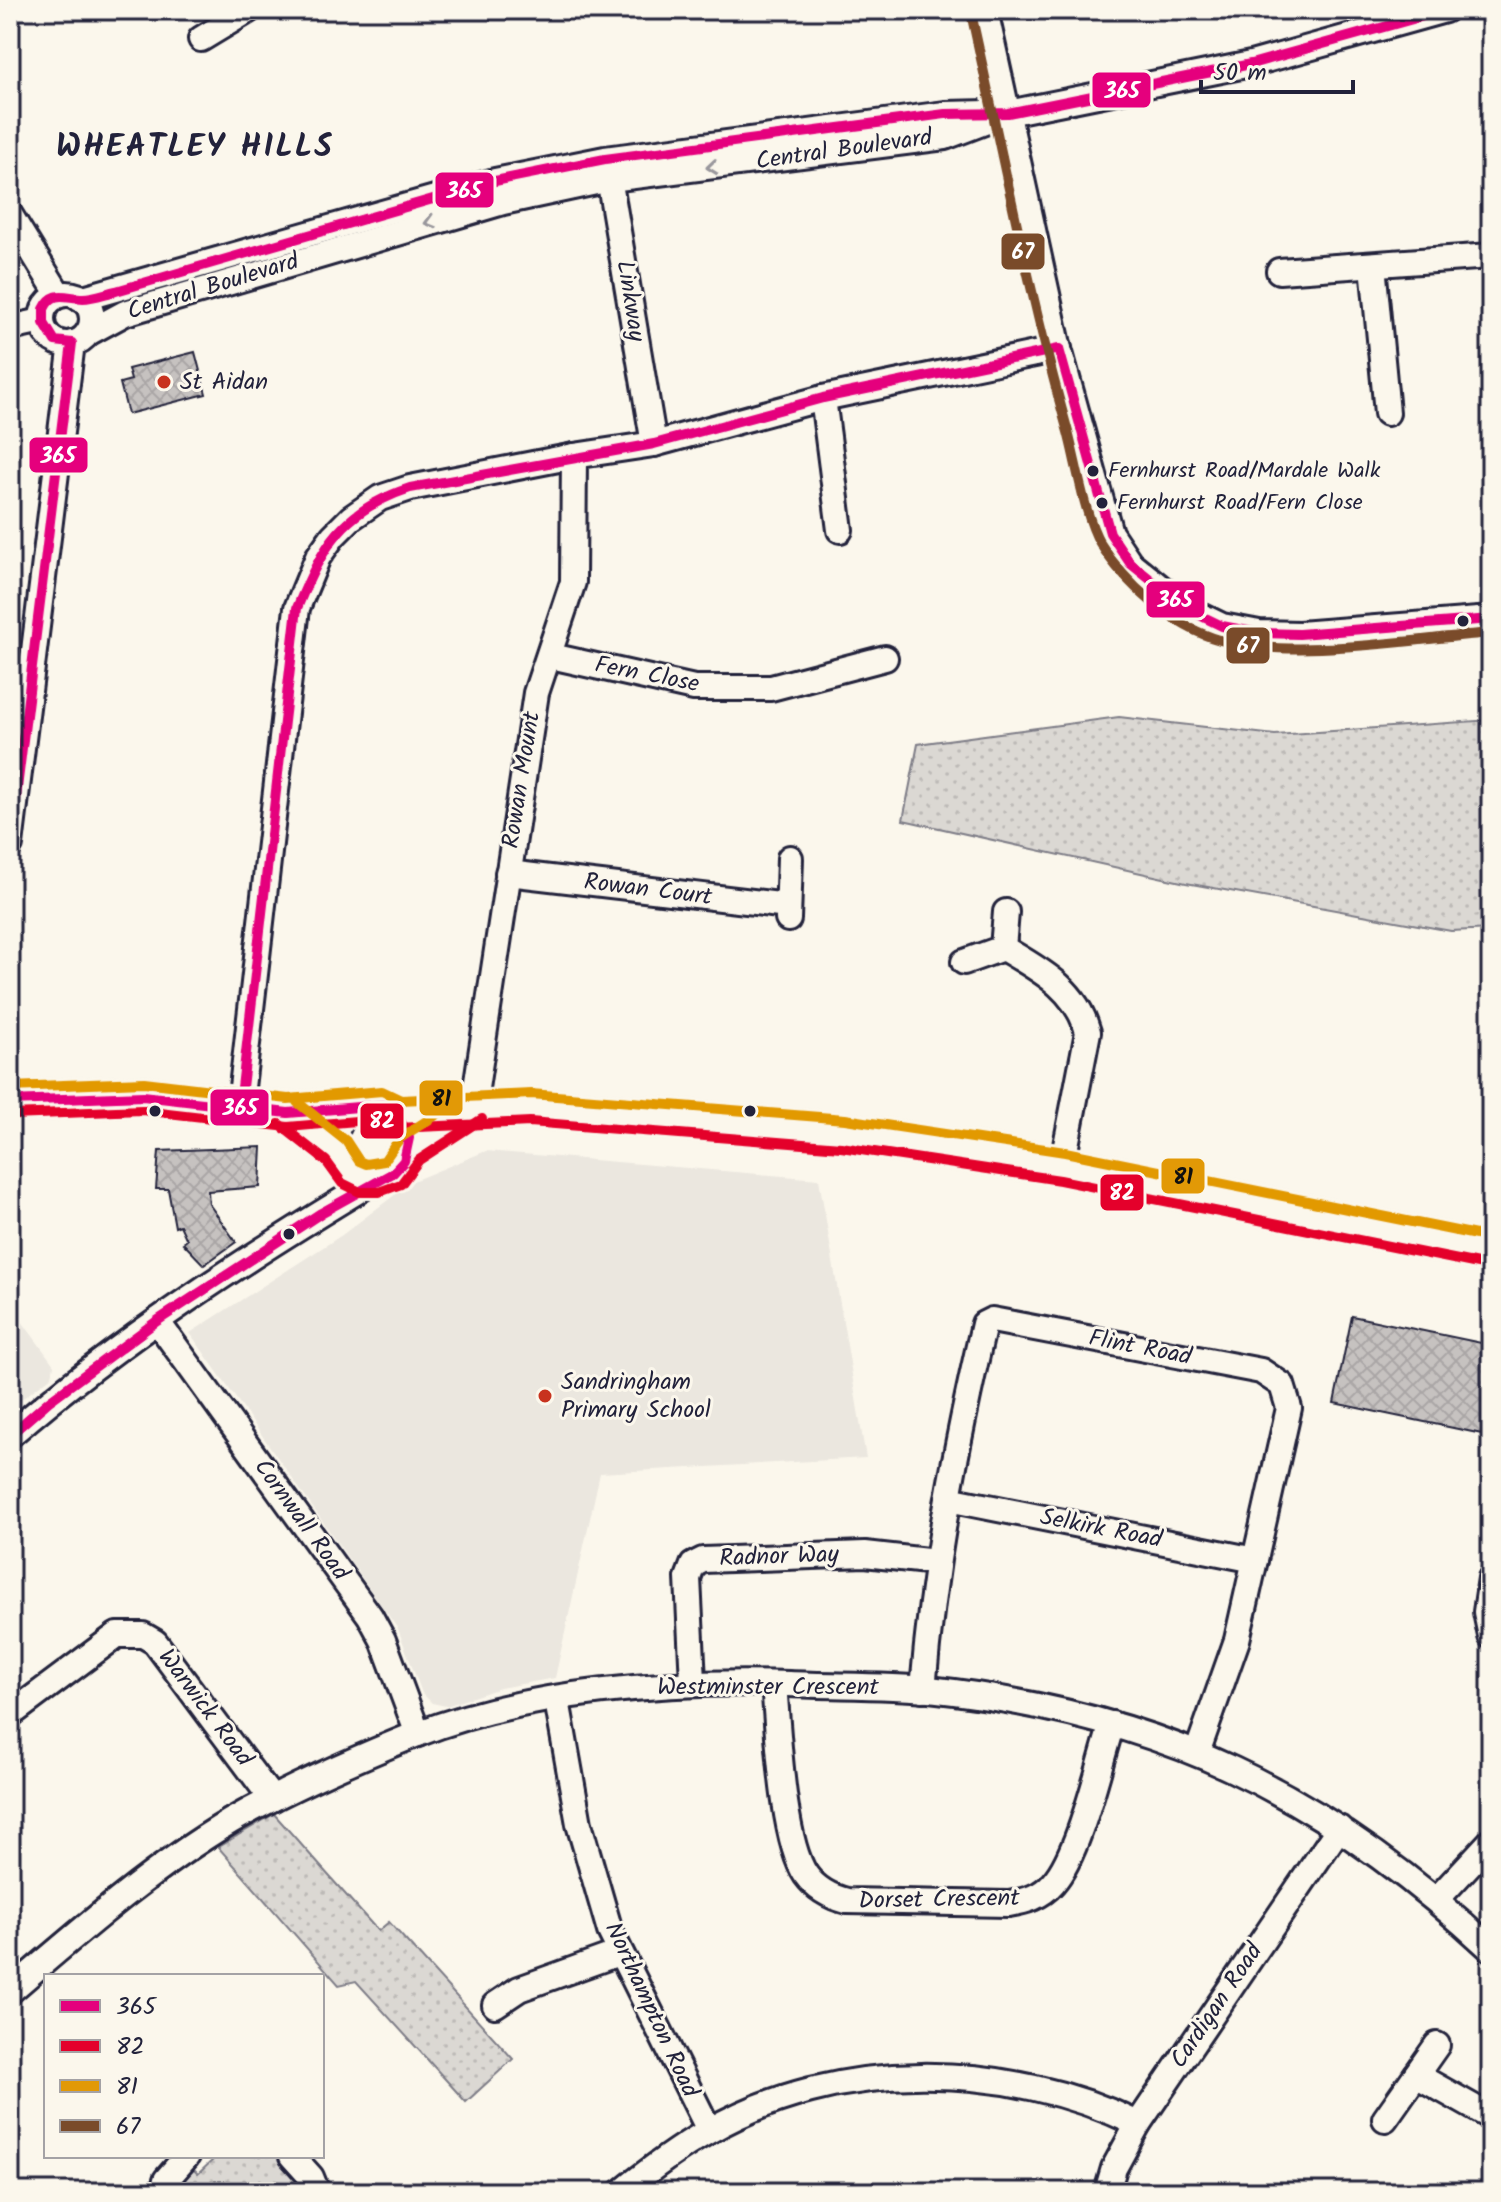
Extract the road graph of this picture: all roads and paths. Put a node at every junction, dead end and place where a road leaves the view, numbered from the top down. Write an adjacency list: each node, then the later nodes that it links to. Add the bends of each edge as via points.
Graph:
1 (249, 10): 4 (street)
2 (985, 10): 5 (street)
3 (1445, 10): 5 (street, Central Boulevard, via 1251,64)
4 (201, 39)
5 (1008, 113): 6 (street, Central Boulevard, via 945,137 809,145); 16 (street)
6 (607, 169): 8 (street, Central Boulevard, via 503,202); 19 (street, Linkway)
7 (10, 215): 12 (street)
8 (356, 232): 12 (street, Central Boulevard); 15 (street, Central Boulevard, via 125,313)
9 (1491, 256): 10 (street)
10 (1373, 265): 11 (street); 18 (street)
11 (1279, 271)
12 (70, 297): 13 (street, via 47,303); 15 (street, via 91,313)
13 (42, 321): 14 (street); 15 (street, via 55,341)
14 (10, 328)
15 (80, 338): 25 (street)
16 (1059, 349): 17 (street); 22 (street, via 1110,533 1130,563 1187,609 1222,626 1259,633)
17 (823, 398): 19 (street); 21 (street)
18 (1387, 413)
19 (654, 444): 20 (street)
20 (574, 456): 23 (street, Rowan Mount, via 573,582); 32 (street, via 380,498 351,518 318,557 297,608)
21 (840, 530)
22 (1491, 619)
23 (551, 656): 24 (street, Fern Close, via 694,688 771,688); 27 (street, Rowan Mount, via 536,693)
24 (885, 658)
25 (10, 845)
26 (790, 858): 27 (street, Rowan Court, via 788,915)
27 (508, 873): 33 (street, Rowan Mount)
28 (1006, 912): 29 (street)
29 (1003, 948): 30 (street); 39 (street, via 1047,974 1074,998 1088,1032)
30 (964, 962)
31 (10, 1101): 32 (street, via 143,1096)
32 (240, 1105): 35 (street)
33 (473, 1108): 36 (street); 37 (street); 39 (street, via 843,1133)
34 (352, 1110): 35 (street); 36 (street, via 382,1105); 38 (street, via 339,1125)
35 (288, 1113): 38 (street)
36 (397, 1114): 37 (street, via 407,1127)
37 (409, 1149): 40 (street, via 393,1173)
38 (339, 1157): 40 (street, via 363,1178); 41 (street)
39 (1062, 1166): 42 (street)
40 (379, 1178): 41 (street)
41 (321, 1213): 43 (street)
42 (1491, 1252)
43 (157, 1321): 44 (street); 56 (street, Cornwall Road, via 370,1616)
44 (10, 1435)
45 (948, 1499): 46 (street, Selkirk Road); 46 (street, Flint Road, via 984,1324 992,1320 1231,1365 1273,1378 1287,1393 1289,1408); 47 (street, Flint Road)
46 (1255, 1560): 57 (street, Flint Road, via 1237,1640)
47 (936, 1562): 50 (street, Radnor Way, via 865,1554 703,1560 693,1565 688,1578); 52 (street, Flint Road)
48 (1491, 1578): 49 (street, via 1486,1612)
49 (1491, 1636)
50 (693, 1682): 51 (street, Westminster Crescent); 53 (street, Westminster Crescent)
51 (774, 1684): 52 (street, Westminster Crescent); 55 (street, Dorset Crescent, via 781,1776 798,1861 813,1883 847,1901 1009,1904 1044,1891 1054,1883 1073,1844)
52 (923, 1689): 55 (street, Westminster Crescent, via 1046,1707)
53 (557, 1700): 56 (street, Westminster Crescent); 63 (street, Northampton Road, via 579,1824)
54 (10, 1715): 58 (street, Warwick Road, via 117,1635 143,1635 155,1642)
55 (1112, 1724): 57 (street, Westminster Crescent)
56 (418, 1734): 58 (street, Westminster Crescent)
57 (1197, 1753): 59 (street, Westminster Crescent, via 1290,1796)
58 (272, 1799): 64 (street, Westminster Crescent, via 206,1837)
59 (1339, 1828): 61 (street, Westminster Crescent); 70 (street, Cardigan Road)
60 (1491, 1841): 61 (street)
61 (1437, 1899): 62 (street, Westminster Crescent)
62 (1491, 1949)
63 (619, 1953): 65 (street, via 519,1989); 71 (street, Northampton Road)
64 (10, 1991)
65 (495, 2005)
66 (1437, 2045): 67 (street)
67 (1416, 2075): 68 (street); 69 (street)
68 (1491, 2117)
69 (1385, 2119)
70 (1138, 2124): 71 (street, via 1027,2084 908,2076 811,2091); 77 (street, Cardigan Road)
71 (709, 2130): 76 (street)
72 (185, 2158): 74 (street, via 166,2180)
73 (294, 2158): 75 (street)
74 (163, 2192)
75 (317, 2192)
76 (622, 2192)
77 (1107, 2192)

